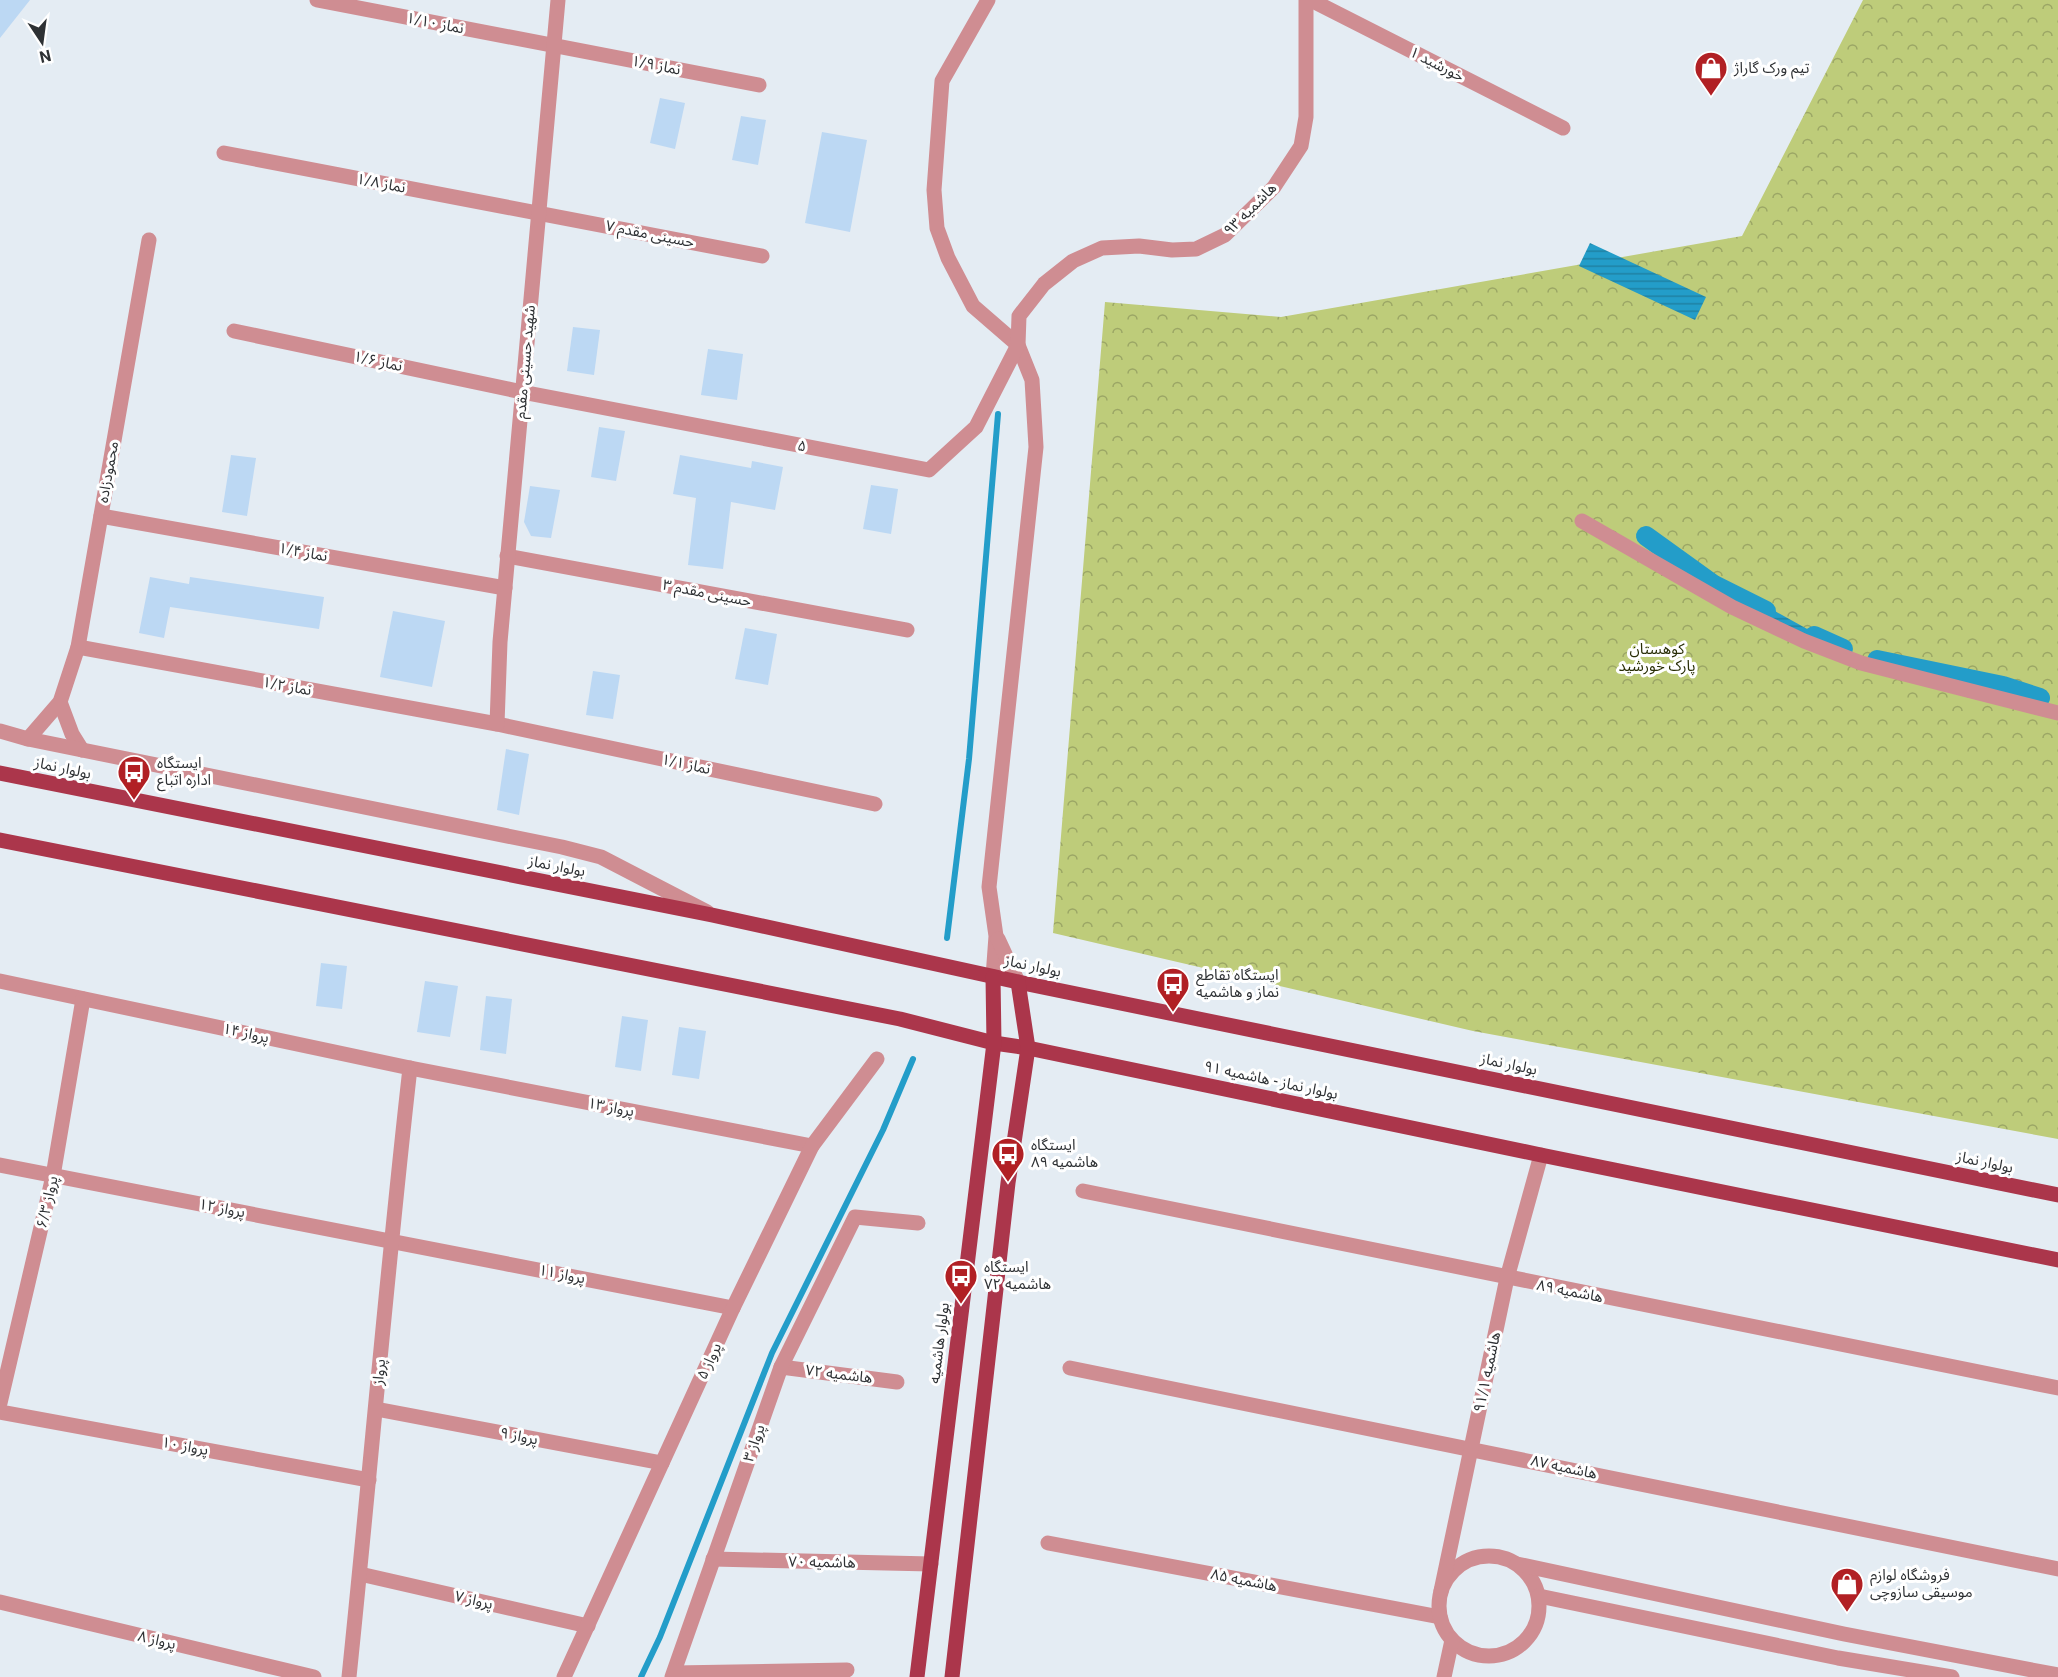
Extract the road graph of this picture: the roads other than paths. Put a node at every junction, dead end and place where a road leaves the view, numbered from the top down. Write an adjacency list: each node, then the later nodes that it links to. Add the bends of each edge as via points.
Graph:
1 (317, 0): 6 (street, نماز ۱/۱۰)
2 (558, 0): 6 (street, شهید حسینی مقدم)
3 (988, 0): 14 (street, via 942,81 934,190 937,228 973,306)
4 (1306, 0): 14 (street, هاشمیه ۹۳, via 1306,117 1301,146 1274,187 1225,235 1196,249 1102,248 1073,261 1044,285 1019,316)
5 (1311, 0): 8 (street, خورشید ۱)
6 (554, 46): 7 (street, نماز ۱/۹); 10 (street, شهید حسینی مقدم)
7 (759, 85)
8 (1563, 128)
9 (224, 153): 10 (street, نماز ۱/۸)
10 (538, 213): 12 (street, حسینی مقدم ۷); 15 (street, شهید حسینی مقدم)
11 (149, 240): 16 (street, محمودزاده)
12 (762, 256)
13 (234, 331): 15 (street, نماز ۱/۶)
14 (1018, 345): 15 (street, ۵, via 976,427 929,470); 32 (street, via 1032,380 1036,447 989,887)
15 (522, 392): 18 (street, شهید حسینی مقدم)
16 (101, 516): 19 (street, نماز ۱/۴); 21 (street, محمودزاده)
17 (1582, 521): 23 (street, via 1732,608 1804,641 1861,663)
18 (507, 555): 19 (street, شهید حسینی مقدم); 20 (street, حسینی مقدم ۳)
19 (505, 588): 24 (street, شهید حسینی مقدم)
20 (907, 630)
21 (78, 647): 22 (street, محمودزاده); 24 (street, نماز ۱/۲)
22 (60, 702): 26 (street, محمودزاده); 27 (street)
23 (2058, 713)
24 (496, 724): 29 (street, نماز ۱/۱)
25 (0, 731): 26 (street)
26 (28, 739): 27 (street)
27 (82, 750): 31 (street, via 571,850 618,865)
28 (0, 773): 31 (main road, بولوار نماز)
29 (875, 804)
30 (0, 840): 37 (main road, via 889,1017)
31 (712, 915): 33 (main road, بولوار نماز)
32 (996, 936): 33 (street); 35 (street)
33 (993, 976): 35 (main road, بولوار نماز); 37 (main road, بولوار هاشمیه)
34 (0, 981): 36 (street, پرواز ۱۴)
35 (1018, 982): 38 (main road); 46 (main road, بولوار نماز)
36 (83, 999): 40 (street, پرواز ۱۴); 44 (street, پرواز ۶/۳)
37 (994, 1043): 38 (main road, بولوار نماز - هاشمیه ۹۱); 64 (main road, بولوار هاشمیه)
38 (1028, 1048): 42 (main road, بولوار نماز - هاشمیه ۹۱); 81 (main road, via 1008,1183)
39 (877, 1059): 41 (street, پرواز ۵)
40 (410, 1068): 41 (street, پرواز ۱۳); 48 (street, پرواز)
41 (812, 1146): 51 (street, پرواز ۵)
42 (1541, 1155): 49 (main road); 50 (street, هاشمیه ۹۱/۱)
43 (0, 1165): 44 (street, پرواز ۱۲)
44 (53, 1176): 48 (street, پرواز ۱۲); 56 (street, پرواز ۶/۳)
45 (1083, 1191): 50 (street, هاشمیه ۸۹)
46 (2058, 1196)
47 (918, 1223): 52 (street, پرواز ۳, via 855,1217)
48 (390, 1241): 51 (street, پرواز ۱۱); 57 (street, پرواز)
49 (2058, 1260)
50 (1507, 1278): 55 (street, هاشمیه ۸۹); 59 (street, هاشمیه ۹۱/۱)
51 (733, 1308): 60 (street, پرواز ۵)
52 (781, 1367): 54 (street, هاشمیه ۷۲); 63 (street, پرواز ۳)
53 (1070, 1368): 59 (street, هاشمیه ۸۷)
54 (897, 1382)
55 (2058, 1388)
56 (0, 1403)
57 (376, 1408): 60 (street, پرواز ۹); 61 (street, پرواز)
58 (0, 1412): 61 (street, پرواز ۱۰)
59 (1471, 1448): 66 (street, هاشمیه ۸۷); 68 (street, هاشمیه ۹۱/۱)
60 (662, 1463): 72 (street, پرواز ۵)
61 (369, 1480): 67 (street, پرواز)
62 (1048, 1544): 71 (street, هاشمیه ۸۵)
63 (713, 1559): 64 (street, هاشمیه ۷۰); 75 (street, پرواز ۳)
64 (931, 1564): 80 (main road, بولوار هاشمیه)
65 (1517, 1564): 68 (street, via 1492,1556 1473,1560 1456,1569); 69 (street, via 1527,1573); 76 (street)
66 (2058, 1569)
67 (360, 1574): 72 (street, پرواز ۷); 78 (street, پرواز)
68 (1441, 1591): 71 (street)
69 (1539, 1596): 73 (street, via 1534,1628 1523,1644 1512,1651 1487,1657); 83 (street, via 1838,1658)
70 (0, 1602): 77 (street, پرواز ۸)
71 (1440, 1617): 73 (street)
72 (588, 1626): 79 (street, پرواز ۵)
73 (1452, 1640): 82 (street)
74 (847, 1670): 75 (street)
75 (673, 1675)
76 (2058, 1675)
77 (314, 1677)
78 (350, 1677)
79 (564, 1677)
80 (917, 1677)
81 (952, 1677)
82 (1444, 1677)
83 (1952, 1677)

